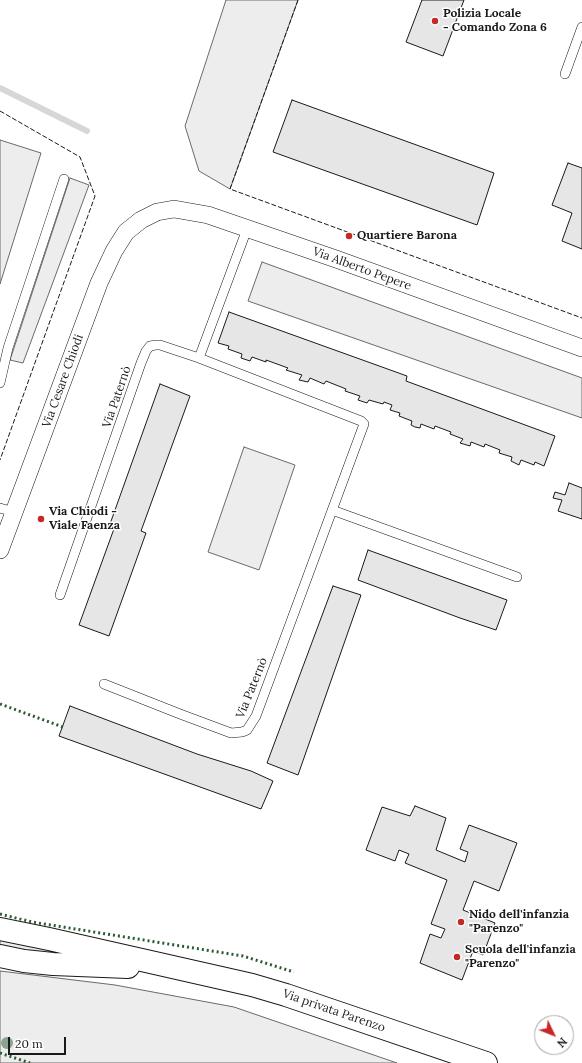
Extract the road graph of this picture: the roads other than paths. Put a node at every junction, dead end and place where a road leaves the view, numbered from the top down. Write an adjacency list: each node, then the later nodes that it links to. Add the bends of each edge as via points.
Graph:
1 (582, 27): 2 (lane)
2 (565, 74)
3 (64, 179): 8 (lane, via 8,348)
4 (141, 220): 5 (street, Via Alberto Pepere, via 157,212 174,209 208,214); 9 (street, Via Cesare Chiodi, via 126,232 99,283)
5 (247, 229): 6 (street, Via Alberto Pepere); 7 (lane)
6 (582, 348)
7 (200, 358): 10 (lane, Via Paternò, via 364,424); 13 (lane, Via Paternò, via 160,345 147,349)
8 (0, 382)
9 (7, 510): 11 (street, Via Cesare Chiodi)
10 (332, 510): 12 (lane); 14 (lane, Via Paternò, via 256,716 247,730 231,733)
11 (0, 550)
12 (517, 577)
13 (60, 596)
14 (104, 684)
15 (0, 929): 17 (street, Via privata Parenzo)
16 (0, 956): 17 (street, Via privata Parenzo, via 54,964)
17 (179, 969): 18 (street, Via privata Parenzo, via 286,995)
18 (486, 1063)

